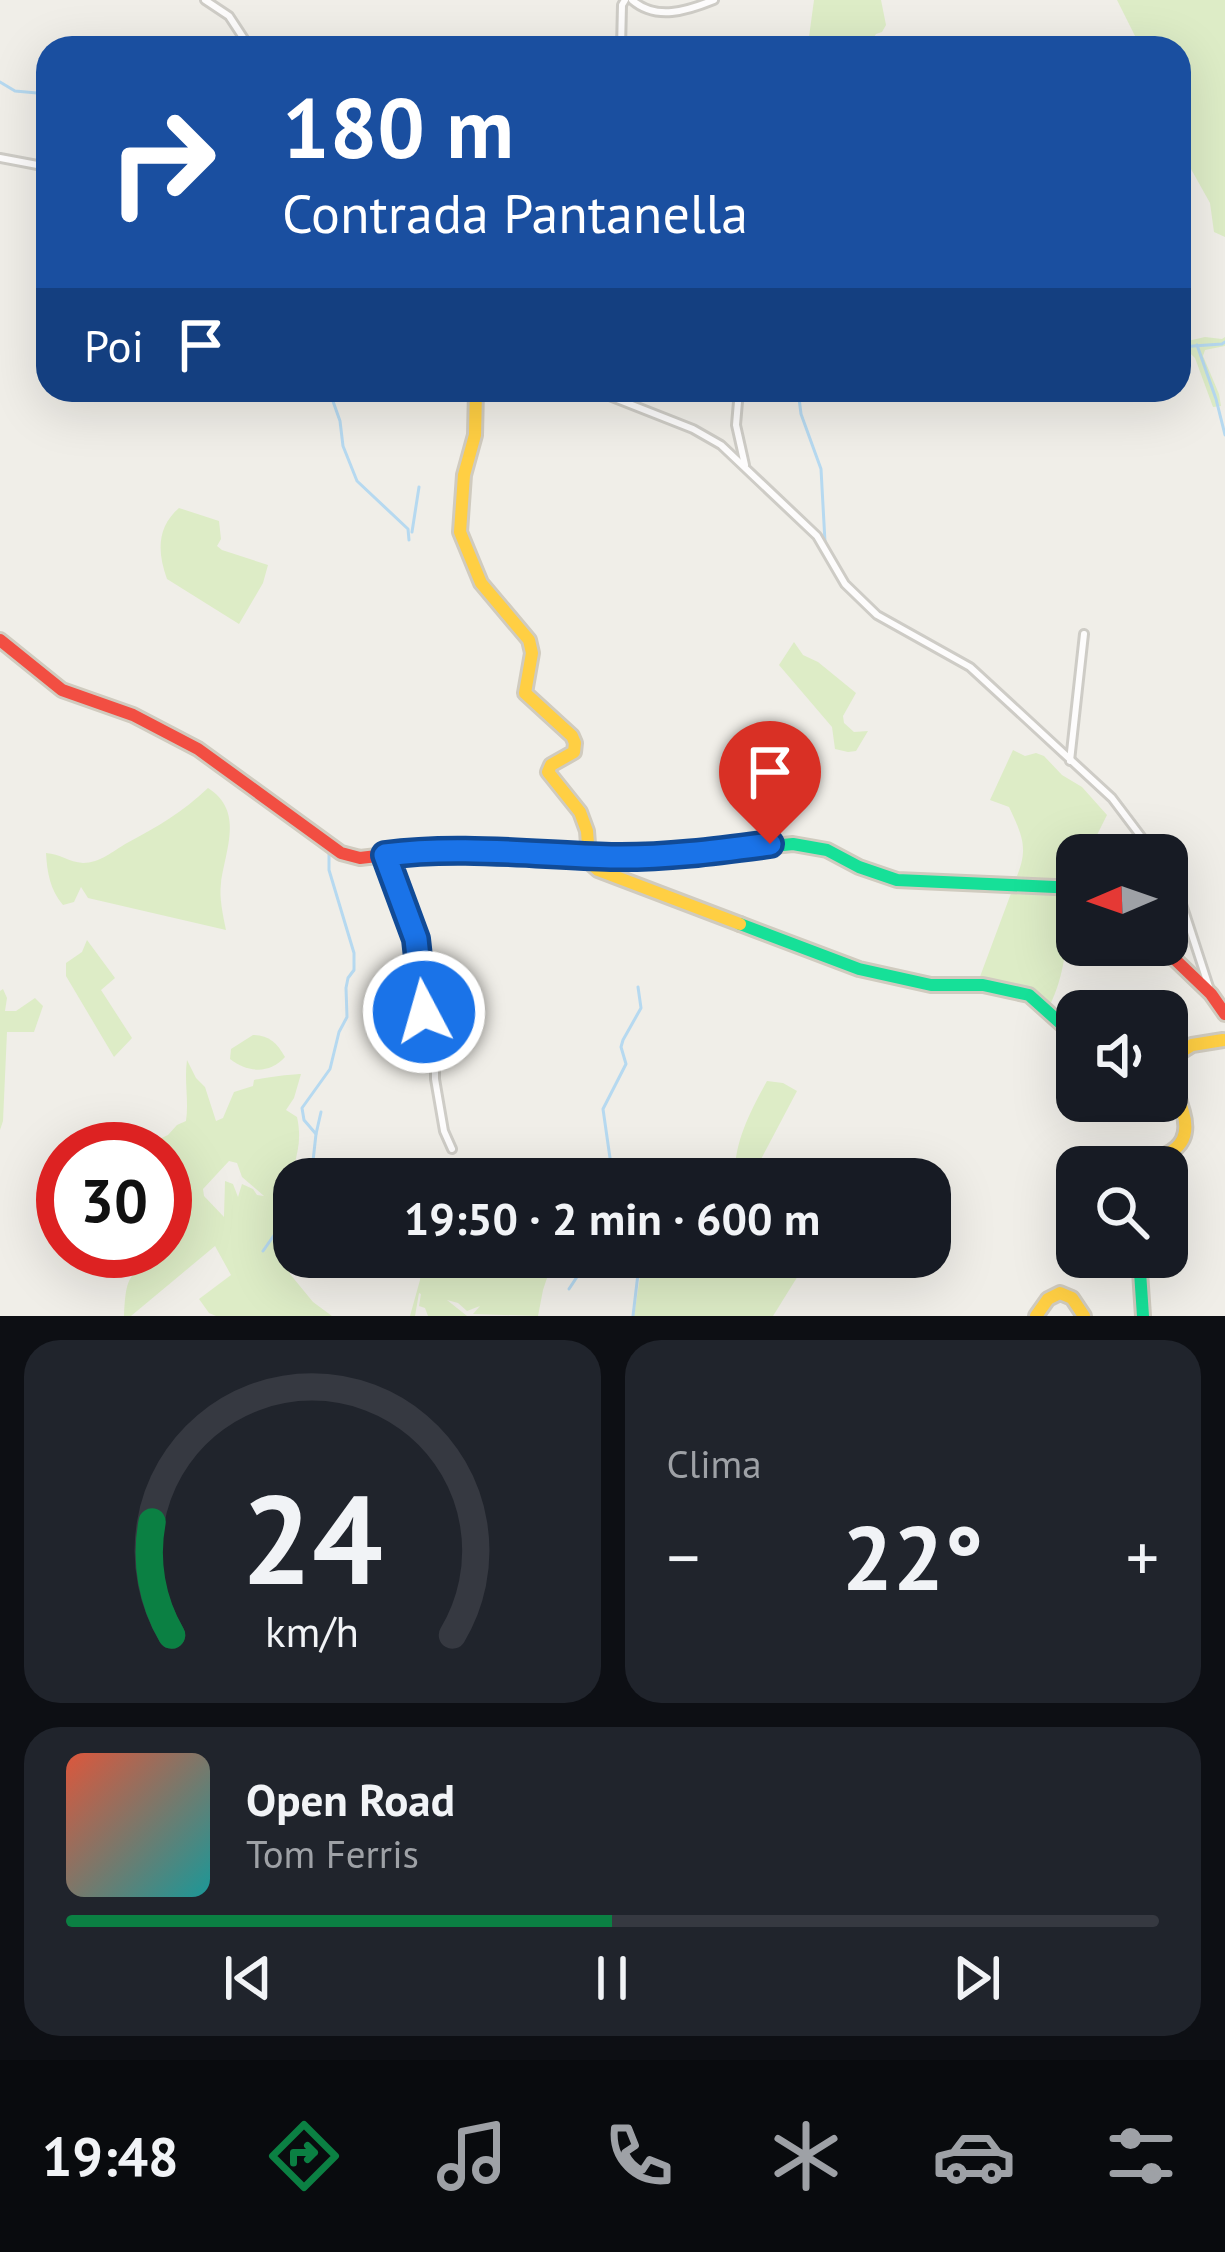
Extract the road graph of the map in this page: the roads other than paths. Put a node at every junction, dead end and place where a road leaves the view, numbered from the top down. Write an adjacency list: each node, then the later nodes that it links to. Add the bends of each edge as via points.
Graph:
1 (206, 0): 5 (street)
2 (218, 0): 5 (street)
3 (629, 0): 4 (street, via 645,11 677,12); 7 (street)
4 (714, 0)
5 (224, 10): 6 (street)
6 (242, 36)
7 (621, 36)
8 (0, 158): 9 (street)
9 (36, 164)
10 (476, 402): 19 (street, via 460,532 482,583 529,640 525,693 575,743 548,772 586,819)
11 (624, 402): 13 (street, via 708,436)
12 (738, 402): 13 (street)
13 (746, 468): 16 (street, via 817,536 845,584 877,615 970,667)
14 (1084, 634): 16 (street)
15 (0, 640): 18 (street, via 62,689 198,749 341,853)
16 (1070, 761): 17 (street)
17 (1139, 834)
18 (385, 855): 19 (street); 28 (street, via 416,939)
19 (581, 855): 20 (street, via 793,844 897,880); 25 (street, via 598,870 844,964 893,979 1029,995)
20 (1056, 887)
21 (1188, 923): 23 (street)
22 (1182, 966): 23 (street)
23 (1211, 994): 24 (street)
24 (1225, 1014)
25 (1056, 1017)
26 (1224, 1040): 27 (street)
27 (1188, 1045)
28 (452, 1149)
29 (1140, 1278): 32 (street)
30 (1036, 1316): 31 (street, via 1058,1292 1076,1300)
31 (1084, 1316)
32 (1143, 1316)

